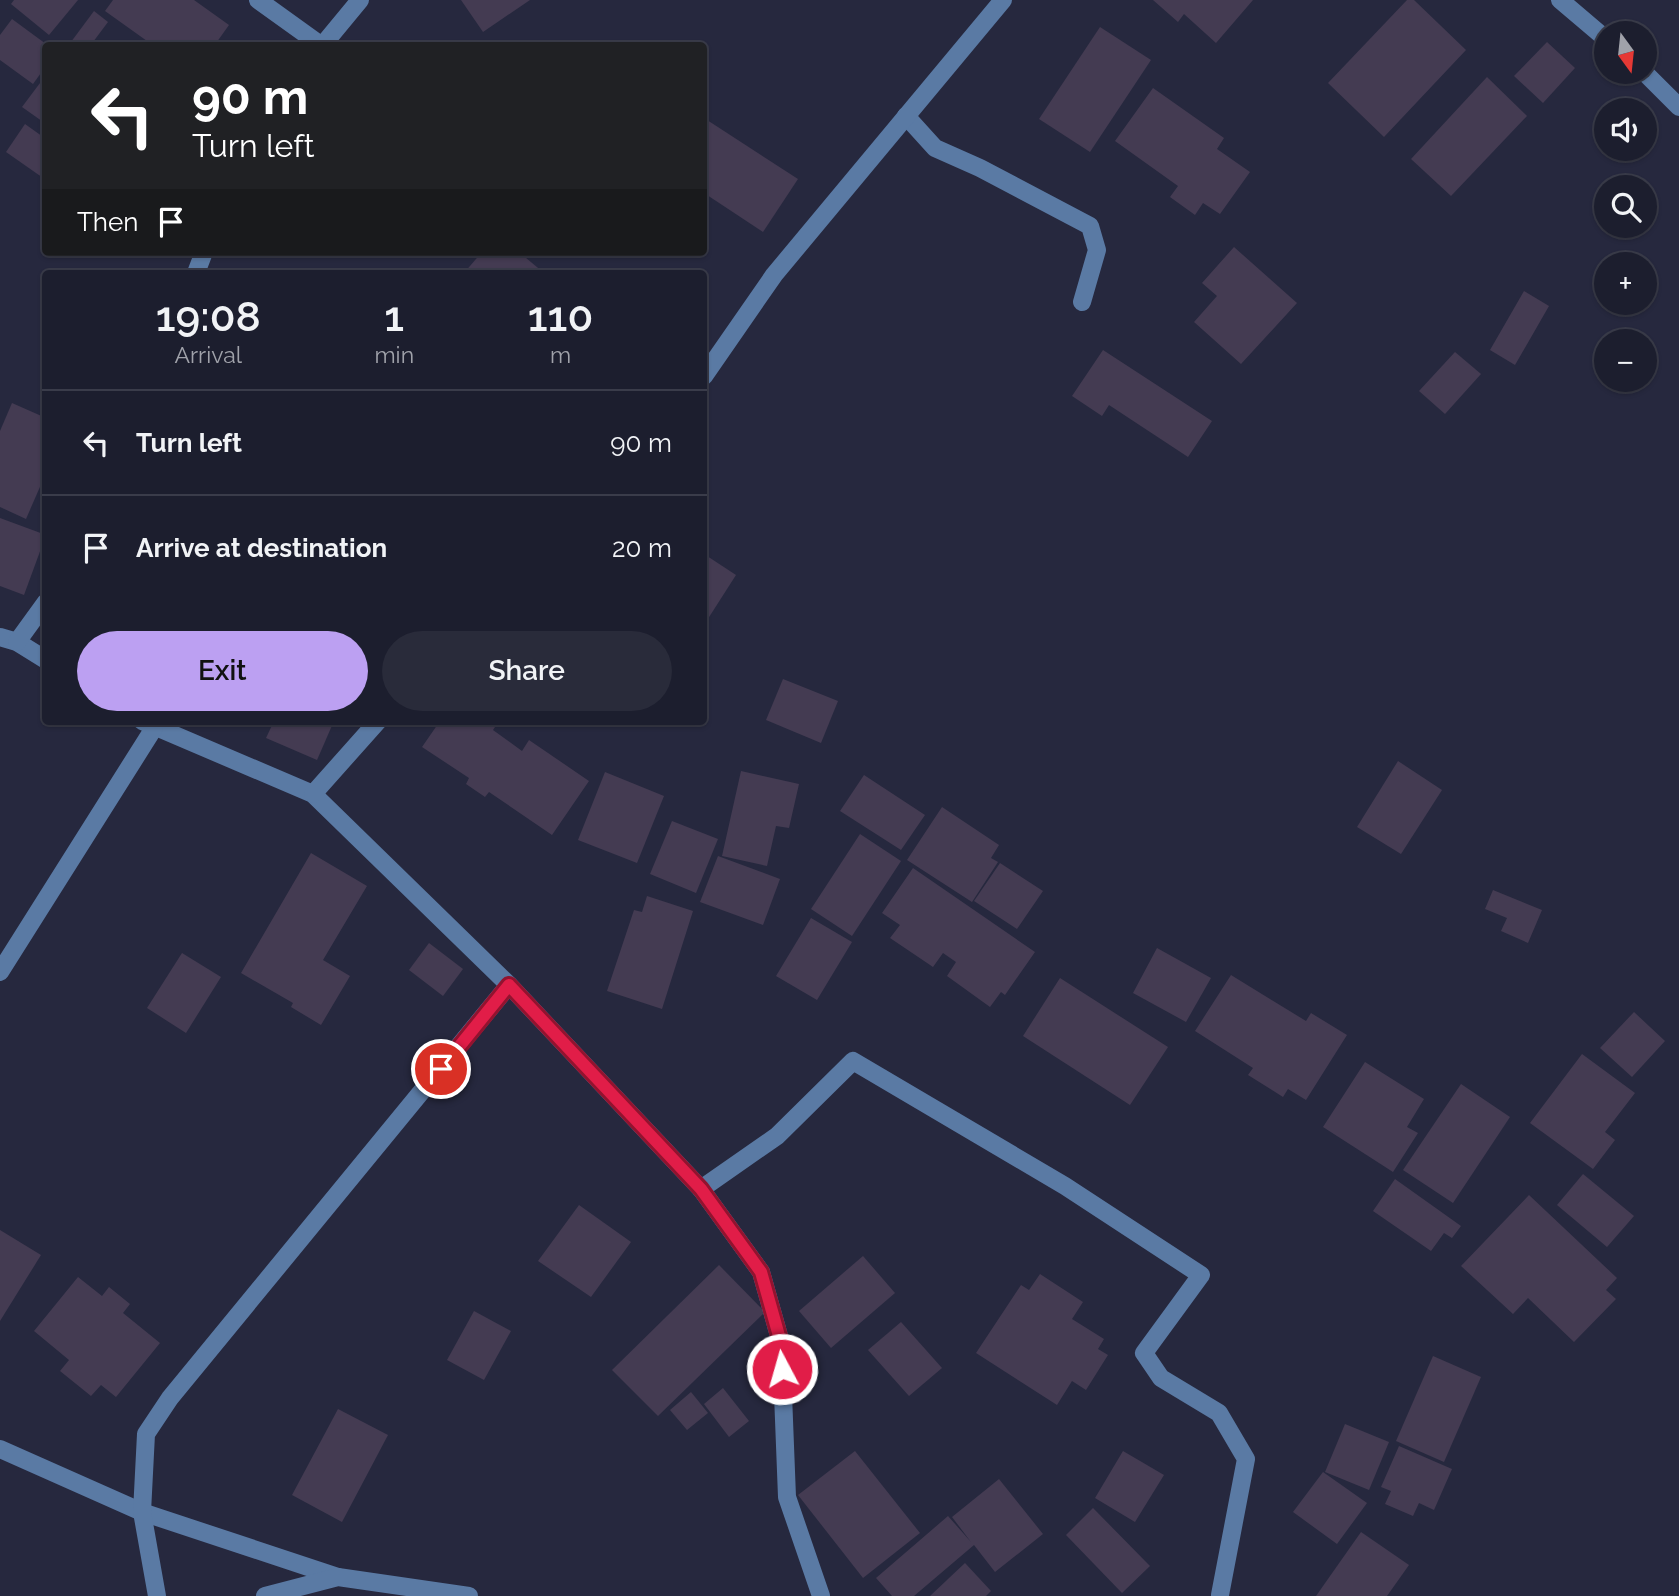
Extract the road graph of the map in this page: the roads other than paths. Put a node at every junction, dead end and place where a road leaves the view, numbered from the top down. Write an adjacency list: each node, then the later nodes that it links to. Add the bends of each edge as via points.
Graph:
1 (258, 0): 6 (street)
2 (360, 0): 7 (street)
3 (1003, 0): 10 (street)
4 (1560, 0): 5 (street)
5 (1594, 29)
6 (316, 42)
7 (325, 42)
8 (1657, 84): 9 (street)
9 (1678, 103)
10 (906, 116): 11 (street, via 935,148 1090,226 1097,250); 12 (street, via 774,275)
11 (1082, 302)
12 (707, 372)
13 (42, 605): 14 (street)
14 (8, 640): 15 (street)
15 (42, 658)
16 (148, 725): 18 (street); 19 (street)
17 (374, 725): 18 (street)
18 (313, 794): 20 (street)
19 (0, 972)
20 (509, 985): 21 (street); 23 (street, via 170,1398 146,1434)
21 (701, 1189): 25 (street, via 777,1136 853,1061 1065,1186 1201,1275 1144,1353 1161,1378 1219,1413 1246,1459); 29 (street, via 761,1272 781,1343 787,1497)
22 (0, 1449): 23 (street)
23 (142, 1512): 24 (street); 26 (street)
24 (338, 1577): 27 (street); 28 (street)
25 (1220, 1595)
26 (157, 1596)
27 (265, 1596)
28 (469, 1596)
29 (821, 1596)

